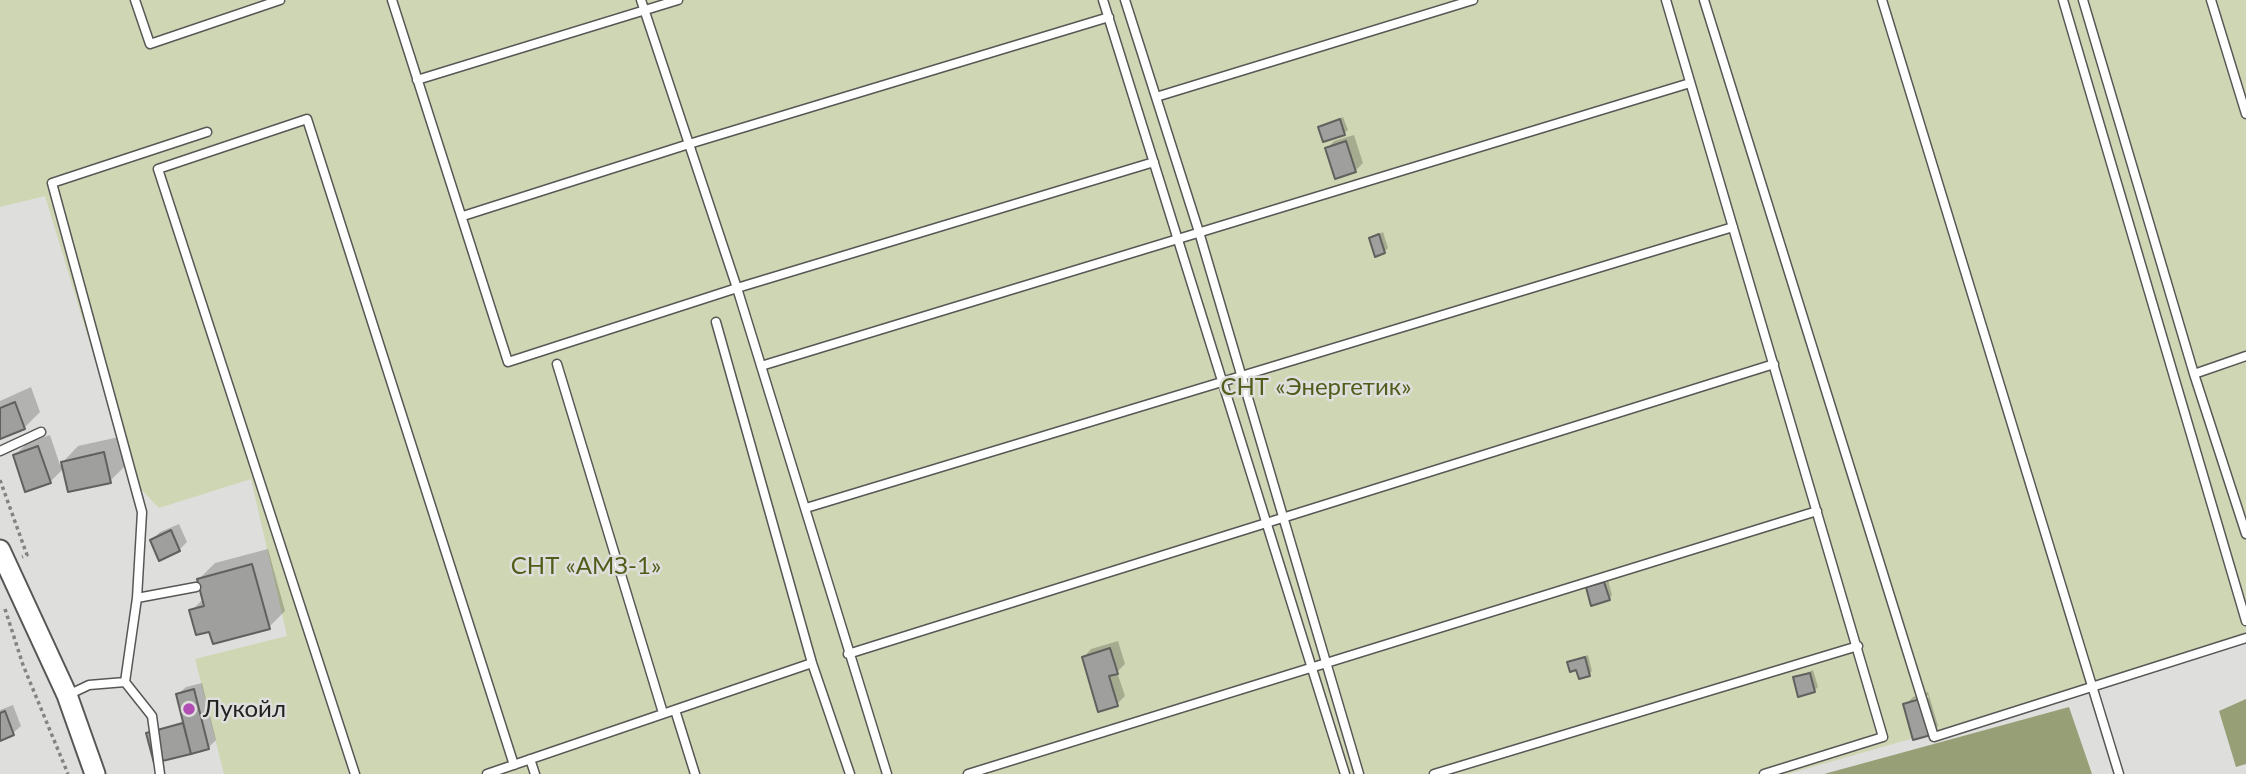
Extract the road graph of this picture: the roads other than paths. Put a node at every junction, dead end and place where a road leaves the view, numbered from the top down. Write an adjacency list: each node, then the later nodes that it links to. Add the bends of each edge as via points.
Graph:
1 (135, 0): 2 (lane, via 150,44)
2 (280, 0)
3 (392, 0): 17 (lane)
4 (641, 0): 15 (lane)
5 (678, 0): 15 (lane)
6 (1103, 0): 16 (lane)
7 (1125, 0): 19 (lane)
8 (1474, 0): 19 (lane)
9 (1666, 0): 18 (lane)
10 (1704, 0): 55 (lane, via 1934,737)
11 (1882, 0): 55 (lane)
12 (2063, 0): 47 (lane)
13 (2084, 0): 34 (lane)
14 (2211, 0): 20 (lane)
15 (644, 10): 17 (lane); 22 (lane)
16 (1109, 17): 22 (lane); 23 (lane)
17 (417, 80): 24 (lane)
18 (1690, 83): 25 (lane); 26 (lane)
19 (1156, 97): 26 (lane)
20 (2246, 114)
21 (206, 132): 46 (lane, via 52,183 142,512)
22 (689, 144): 24 (lane); 28 (lane)
23 (1154, 163): 27 (lane); 28 (lane)
24 (463, 216): 28 (lane, via 508,362)
25 (1733, 227): 31 (lane); 35 (lane)
26 (1199, 233): 27 (lane); 35 (lane)
27 (1178, 239): 33 (lane); 36 (lane)
28 (737, 288): 33 (lane)
29 (716, 322): 51 (lane)
30 (2246, 356): 34 (lane)
31 (1774, 364): 40 (lane); 41 (lane)
32 (557, 365): 58 (lane)
33 (761, 366): 39 (lane)
34 (2194, 374): 43 (lane)
35 (1241, 375): 36 (lane); 41 (lane)
36 (1222, 380): 39 (lane); 42 (lane)
37 (41, 432): 38 (lane)
38 (0, 451)
39 (806, 508): 50 (lane)
40 (1817, 511): 49 (lane); 52 (lane)
41 (1283, 517): 42 (lane); 52 (lane)
42 (1266, 523): 50 (lane); 53 (lane)
43 (2246, 534)
44 (3, 556): 56 (street)
45 (196, 587): 46 (lane)
46 (137, 598): 54 (lane)
47 (2246, 621)
48 (2246, 638): 55 (lane)
49 (1858, 646): 72 (lane); 73 (lane, via 1883,737)
50 (848, 654): 68 (lane)
51 (813, 663): 57 (lane); 67 (lane)
52 (1326, 663): 53 (lane); 71 (lane)
53 (1312, 668): 69 (lane); 70 (lane)
54 (125, 682): 56 (lane, via 89,685); 62 (lane, via 152,716)
55 (2092, 689): 74 (lane)
56 (67, 695): 61 (street)
57 (675, 709): 58 (lane); 66 (lane)
58 (663, 713): 59 (lane)
59 (530, 759): 60 (lane); 65 (lane)
60 (514, 765): 63 (lane, via 307,119 158,169); 64 (lane)
61 (95, 774)
62 (160, 774)
63 (355, 774)
64 (486, 774)
65 (534, 774)
66 (695, 774)
67 (850, 774)
68 (887, 774)
69 (968, 774)
70 (1345, 774)
71 (1359, 774)
72 (1434, 774)
73 (1765, 774)
74 (2119, 774)

